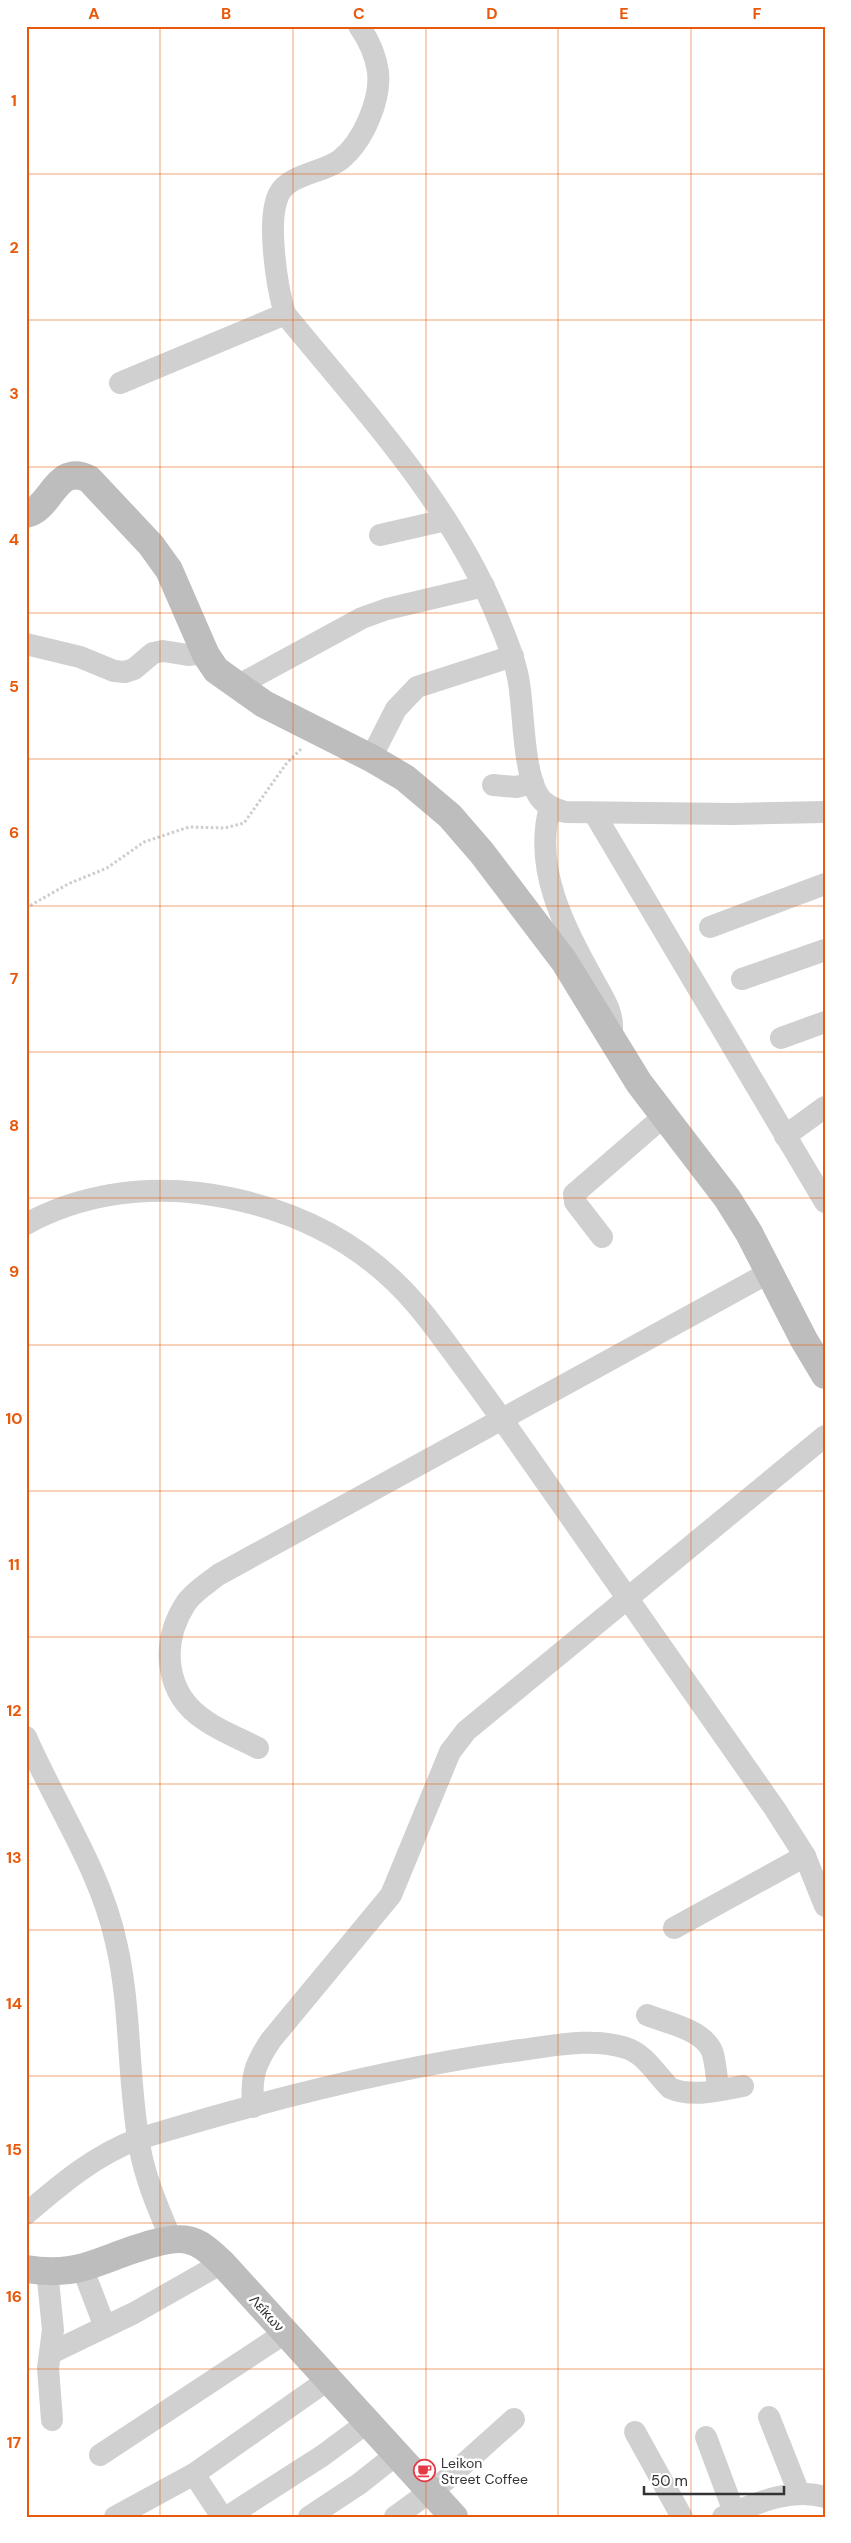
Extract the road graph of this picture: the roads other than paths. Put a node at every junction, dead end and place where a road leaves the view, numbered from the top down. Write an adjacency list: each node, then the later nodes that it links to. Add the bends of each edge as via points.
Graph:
1 (359, 26): 2 (street, via 374,55 378,72 368,122 356,144 340,160 291,182 279,193 276,202 274,254 279,296)
2 (285, 314): 3 (street); 5 (street, via 421,481)
3 (120, 383)
4 (26, 514): 9 (street, via 39,507 65,478 76,475 89,479 152,545 170,570)
5 (446, 520): 6 (street); 7 (street)
6 (380, 535)
7 (484, 586): 10 (street); 11 (street, via 368,616)
8 (26, 644): 9 (street, via 125,672 134,669 153,653)
9 (205, 653): 11 (street, via 216,670)
10 (513, 656): 12 (street, via 417,687 396,709); 13 (street)
11 (237, 686): 12 (street, via 264,704)
12 (371, 758): 24 (street, via 413,783 463,830 550,941)
13 (532, 783): 14 (street, via 516,787); 15 (street, via 543,802)
14 (493, 785)
15 (550, 807): 17 (street, via 565,812); 24 (street, via 544,843 545,859 556,903 609,1010)
16 (825, 812): 17 (street)
17 (594, 813): 27 (street)
18 (825, 884): 19 (street)
19 (710, 927)
20 (825, 950): 21 (street)
21 (742, 979)
22 (825, 1022): 23 (street)
23 (781, 1038)
24 (611, 1039): 26 (street)
25 (825, 1107): 27 (street)
26 (663, 1117): 30 (street, via 574,1194 575,1202); 31 (street, via 727,1198)
27 (785, 1136): 28 (street)
28 (825, 1202)
29 (26, 1224): 33 (street, via 87,1200 150,1191 234,1199 301,1219 351,1247 402,1289 431,1322)
30 (602, 1237)
31 (770, 1272): 32 (street); 33 (street)
32 (825, 1375)
33 (501, 1418): 35 (street); 37 (street, via 218,1575 187,1601 174,1624 169,1643 173,1678 186,1702 205,1721)
34 (825, 1436): 35 (street)
35 (628, 1599): 38 (street); 44 (street, via 466,1730 457,1741 391,1895 256,2062 252,2083)
36 (26, 1737): 45 (street, via 48,1787 96,1877 110,1915 123,1981)
37 (258, 1748)
38 (805, 1856): 39 (street); 40 (street)
39 (825, 1906)
40 (674, 1928)
41 (647, 2016): 43 (street, via 692,2032 704,2040 712,2051)
42 (743, 2086): 43 (street)
43 (719, 2090): 44 (street, via 697,2093 670,2088 631,2050 616,2045 588,2044 550,2046 444,2062 342,2083)
44 (253, 2108): 45 (street)
45 (138, 2139): 46 (street, via 85,2166); 47 (street, via 147,2177)
46 (26, 2214)
47 (172, 2239): 48 (street, Λεΐκων, via 194,2242); 49 (street, Λεΐκων)
48 (222, 2263): 51 (street, via 168,2296); 52 (street, Λεΐκων)
49 (82, 2267): 50 (street, Λεΐκων); 51 (street)
50 (37, 2270): 53 (street, via 53,2330)
51 (105, 2327): 53 (street)
52 (285, 2332): 54 (street, Λεΐκων); 62 (street)
53 (51, 2353): 57 (street, via 48,2368)
54 (329, 2379): 58 (street, Λεΐκων); 63 (street)
55 (769, 2417): 65 (street)
56 (514, 2419): 64 (street)
57 (52, 2420)
58 (368, 2422): 61 (street, Λεΐκων); 70 (street, via 322,2456)
59 (635, 2432): 74 (street)
60 (706, 2437): 67 (street)
61 (397, 2454): 64 (street, Λεΐκων); 71 (street)
62 (100, 2455)
63 (194, 2474): 68 (street); 69 (street)
64 (432, 2492): 72 (street); 73 (street, Λεΐκων)
65 (798, 2493): 66 (street); 67 (street)
66 (825, 2497)
67 (729, 2514)
68 (115, 2517)
69 (222, 2517)
70 (226, 2517)
71 (309, 2517)
72 (395, 2517)
73 (454, 2517)
74 (682, 2517)

